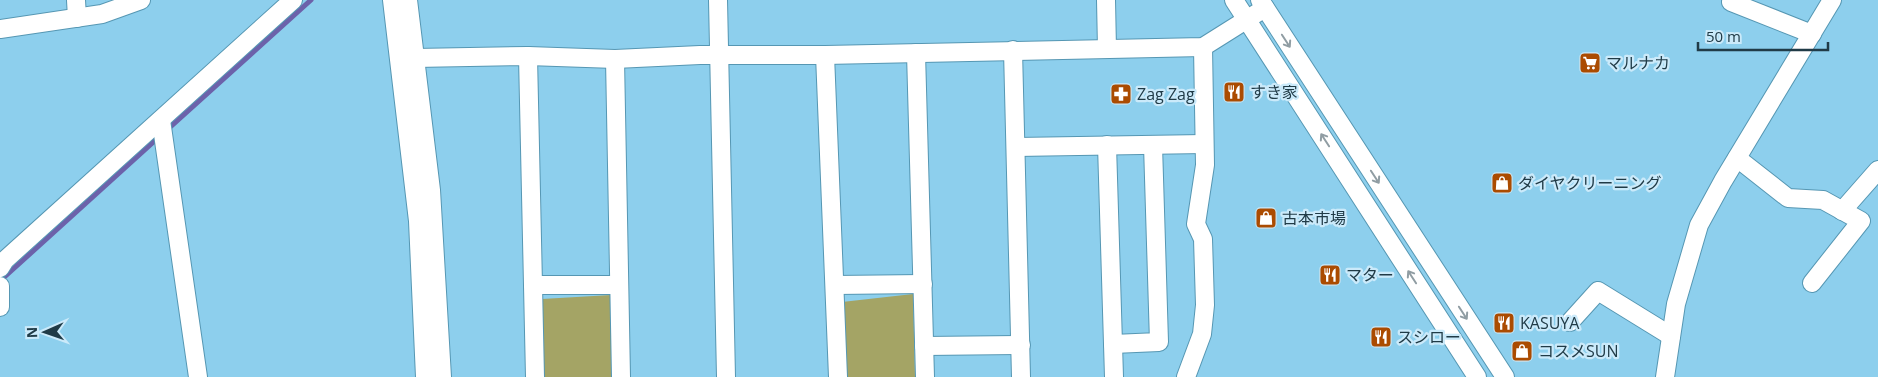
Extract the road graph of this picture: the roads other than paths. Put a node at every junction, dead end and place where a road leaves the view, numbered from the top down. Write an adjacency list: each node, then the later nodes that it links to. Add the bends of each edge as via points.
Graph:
1 (76, 0): 12 (street)
2 (140, 0): 12 (street, via 102,14)
3 (293, 0): 25 (street)
4 (392, 0): 47 (street, via 418,221)
5 (408, 0): 23 (street)
6 (718, 0): 22 (street)
7 (1106, 0): 17 (street)
8 (1234, 0): 13 (street)
9 (1832, 0): 15 (street)
10 (1731, 2): 15 (street)
11 (1262, 4): 13 (street); 58 (street, one-way to 58)
12 (77, 18): 14 (street)
13 (1247, 20): 16 (street); 57 (street, one-way to 13)
14 (0, 30)
15 (1812, 34): 30 (street)
16 (1204, 47): 17 (street); 26 (street)
17 (1107, 49): 18 (street)
18 (1013, 50): 19 (street); 29 (street)
19 (916, 52): 20 (street); 35 (street)
20 (825, 55): 22 (street); 38 (street)
21 (528, 56): 23 (street); 24 (street); 36 (street)
22 (720, 56): 24 (street); 51 (street)
23 (415, 58): 48 (street, via 431,190)
24 (615, 59): 37 (street)
25 (162, 129): 33 (street); 46 (street)
26 (1204, 144): 28 (street); 56 (street, via 1205,165 1196,224 1203,238 1205,305 1202,334)
27 (1107, 145): 28 (street); 29 (street); 43 (street)
28 (1153, 145): 43 (street, via 1159,342)
29 (1016, 147): 44 (street)
30 (1736, 158): 32 (street, via 1788,198 1823,200); 42 (street, via 1699,225 1676,304)
31 (1878, 170): 32 (street)
32 (1842, 211): 34 (street, via 1861,220)
33 (0, 268)
34 (1812, 283)
35 (922, 284): 38 (street); 45 (street)
36 (533, 285): 37 (street); 49 (street)
37 (620, 285): 50 (street)
38 (835, 285): 52 (street)
39 (0, 286): 40 (street)
40 (0, 307)
41 (1570, 322): 42 (street, via 1598,290)
42 (1671, 336): 59 (street)
43 (1113, 344): 55 (street)
44 (1021, 345): 45 (street); 54 (street)
45 (924, 346): 53 (street)
46 (198, 377)
47 (425, 377)
48 (442, 377)
49 (535, 377)
50 (621, 377)
51 (726, 377)
52 (838, 377)
53 (925, 377)
54 (1021, 377)
55 (1114, 377)
56 (1186, 377)
57 (1477, 377)
58 (1505, 377)
59 (1665, 377)

